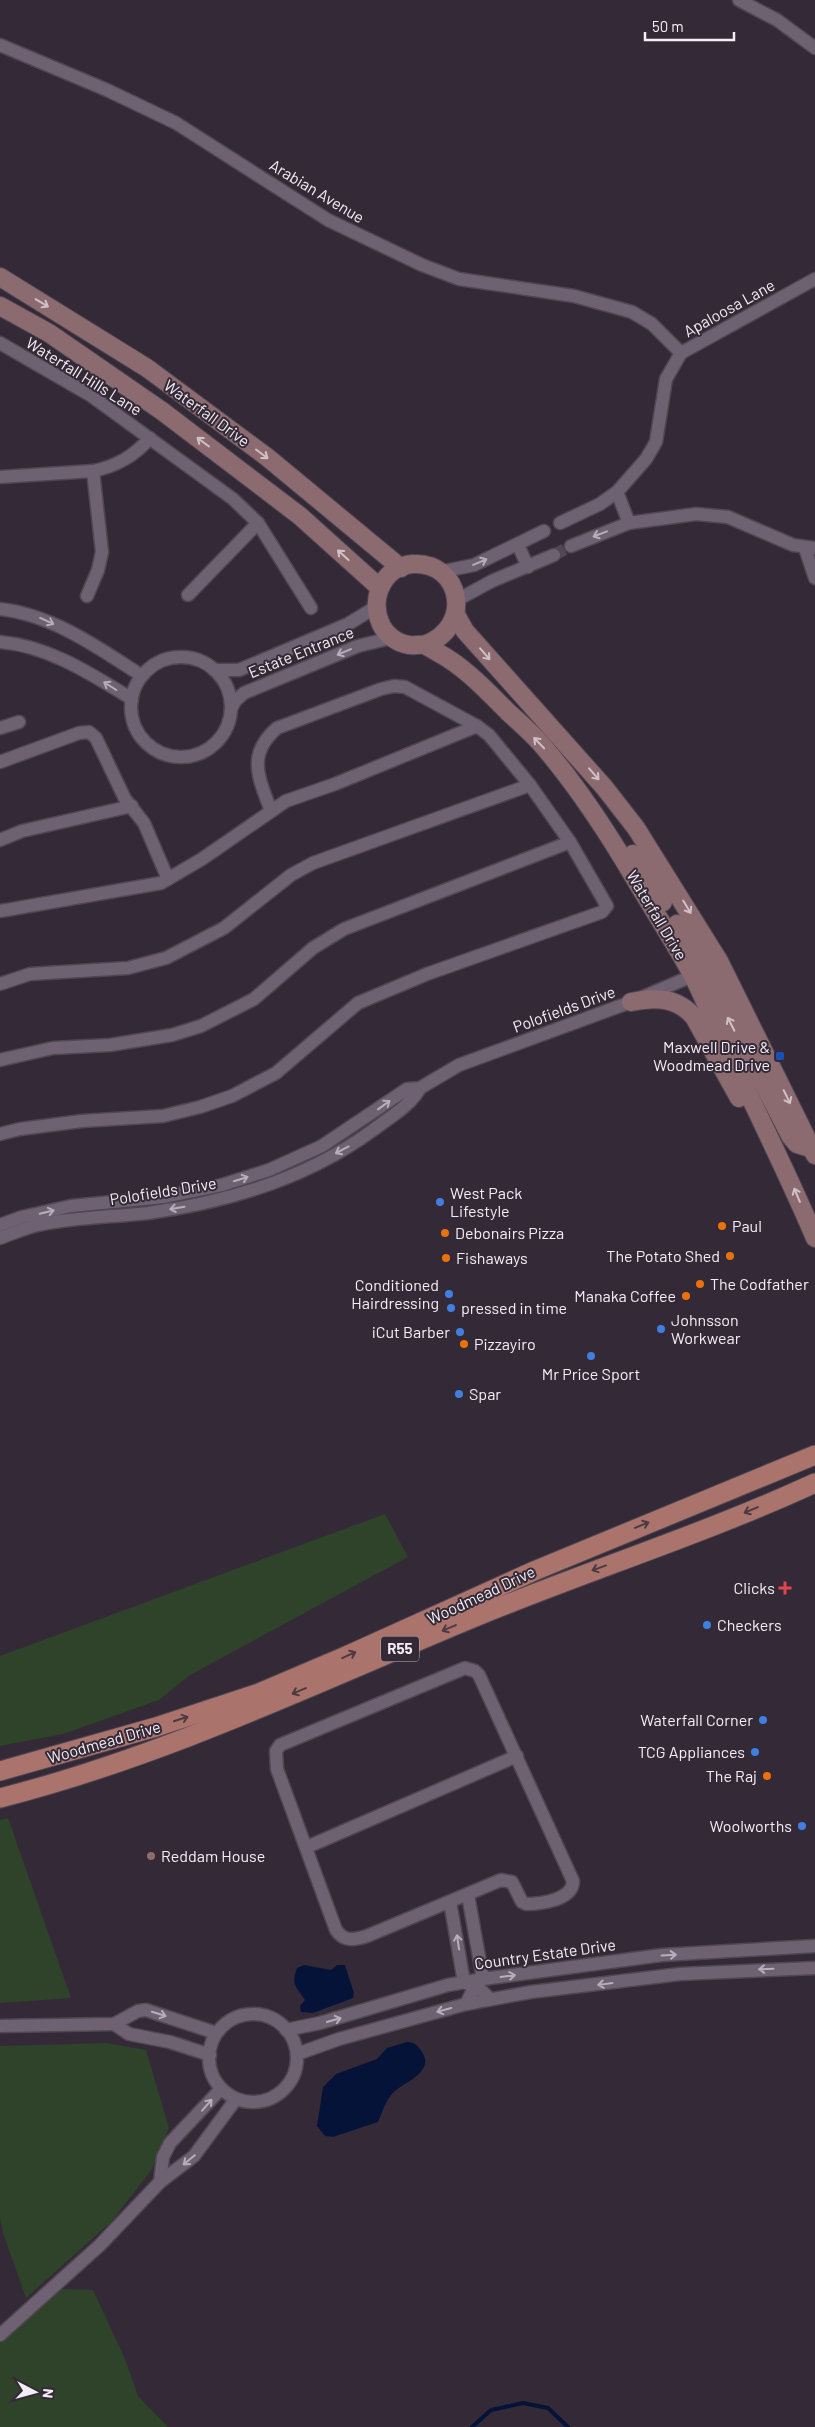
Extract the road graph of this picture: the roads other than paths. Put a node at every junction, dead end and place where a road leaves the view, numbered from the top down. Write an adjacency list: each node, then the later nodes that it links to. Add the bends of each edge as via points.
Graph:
1 (739, 0): 3 (street, via 777,20)
2 (0, 45): 8 (street, Arabian Avenue, via 176,123 328,220 422,265 458,279 574,296 632,312 652,324)
3 (815, 48)
4 (0, 277): 22 (main road, Waterfall Drive, one-way to 22, via 147,368 267,457)
5 (815, 280): 8 (street, Apaloosa Lane)
6 (0, 306): 25 (main road, Waterfall Drive, one-way to 6, via 300,516 162,411 49,333)
7 (0, 343): 9 (street, Waterfall Hills Lane, via 90,395)
8 (681, 352): 12 (street, Apaloosa Lane, via 666,380 653,450)
9 (150, 438): 10 (street, Waterfall Hills Lane, via 126,459); 13 (street, Waterfall Hills Lane, via 233,499)
10 (93, 471): 11 (street, Waterfall Hills Lane); 26 (street, via 102,552)
11 (0, 477)
12 (617, 492): 14 (street, Apaloosa Lane); 15 (street)
13 (258, 523): 27 (street); 29 (street, Waterfall Hills Lane)
14 (560, 523)
15 (629, 523): 18 (street, one-way to 18); 19 (street, via 696,514 721,516 740,520 776,538)
16 (544, 531): 17 (street)
17 (518, 545): 21 (street); 23 (street, one-way to 17, via 474,565)
18 (571, 546)
19 (810, 548): 24 (street)
20 (554, 555): 21 (street)
21 (528, 567): 30 (street, via 492,581)
22 (401, 568): 23 (main road, via 412,564 425,565); 25 (main road, via 385,579)
23 (440, 572): 30 (main road, via 452,585)
24 (815, 578)
25 (380, 588): 28 (main road)
26 (87, 596)
27 (188, 596)
28 (376, 607): 32 (main road, via 380,624); 35 (street, Estate Entrance, via 348,624 239,670)
29 (311, 608)
30 (456, 608): 34 (main road, via 452,625 444,635); 50 (main road, Waterfall Drive, one-way to 50, via 476,644 526,696 620,807 667,875)
31 (0, 609): 36 (street, one-way to 36, via 38,617 100,649)
32 (391, 638): 34 (main road, via 410,646); 38 (street, Estate Entrance, one-way to 38, via 358,646 244,693 234,701)
33 (0, 642): 37 (street, one-way to 33, via 64,660 25,645)
34 (424, 645): 51 (main road, Waterfall Drive, one-way to 34, via 611,837 543,746 472,676)
35 (214, 670): 36 (street, via 194,659 171,658 150,668); 38 (street, via 227,689)
36 (142, 676): 37 (street)
37 (132, 699): 38 (street, via 131,713 143,739 153,749 180,757 194,756 218,740 226,728)
38 (231, 709)
39 (19, 722): 41 (street)
40 (477, 726): 43 (street, via 489,735); 45 (street, via 286,801); 45 (street, via 423,695 394,686 277,728 268,736 257,762)
41 (0, 728)
42 (0, 762): 44 (street, via 88,732 102,748 120,790)
43 (530, 785): 47 (street); 52 (street, via 313,863 291,875 224,928 166,958 128,968 30,974)
44 (132, 806): 46 (street); 48 (street, via 144,823)
45 (271, 811): 48 (street)
46 (0, 840)
47 (570, 842): 54 (street, via 344,930 313,948 254,999 201,1026 140,1041 60,1047); 56 (street, via 606,902 602,912 426,974 358,1003 276,1073 232,1096 163,1116 82,1122)
48 (168, 879): 49 (street)
49 (0, 911)
50 (719, 961): 51 (street, Polofields Drive); 57 (main road, Waterfall Drive, one-way to 57)
51 (699, 973): 53 (street, Polofields Drive); 57 (main road, one-way to 51, via 797,1144 792,1137); 58 (main road, Waterfall Drive)
52 (0, 984)
53 (631, 1002): 55 (street, Polofields Drive, via 459,1065); 58 (main road, via 661,999 686,1007 763,1139)
54 (0, 1060)
55 (420, 1088): 59 (street, Polofields Drive, one-way to 55, via 22,1217 70,1206 163,1197 222,1185 270,1170 322,1146 407,1089); 60 (street, Polofields Drive, one-way to 60, via 414,1099 354,1144 305,1170 250,1191 203,1204 41,1224)
56 (0, 1134)
57 (814, 1150)
58 (778, 1152): 61 (main road, Waterfall Drive, one-way to 58)
59 (0, 1226)
60 (0, 1238)
61 (815, 1238)
62 (815, 1445): 64 (main road)
63 (815, 1455): 64 (main road, Woodmead Drive / R55)
64 (788, 1468): 69 (main road, Woodmead Drive / R55, one-way to 64, via 156,1727 259,1693 534,1571)
65 (815, 1483): 67 (main road, Woodmead Drive / R55)
66 (815, 1488): 67 (main road)
67 (796, 1491): 70 (main road, Woodmead Drive / R55, one-way to 70, via 145,1753)
68 (516, 1756): 71 (street); 71 (street, via 479,1675 465,1668 280,1745 275,1753 277,1769); 72 (street, via 573,1885 566,1895 531,1904 522,1902 508,1880)
69 (0, 1771)
70 (0, 1798)
71 (307, 1848): 73 (street, via 336,1930 347,1940 367,1936)
72 (468, 1895): 73 (street); 76 (street)
73 (450, 1902): 76 (street, one-way to 73)
74 (815, 1946): 76 (street, Country Estate Drive, one-way to 74, via 662,1955)
75 (815, 1968): 77 (street, one-way to 77, via 680,1974)
76 (474, 1983): 77 (street); 78 (street); 81 (street, Country Estate Drive, one-way to 76, via 448,1985)
77 (490, 1999): 78 (street)
78 (466, 2004): 83 (street, one-way to 83)
79 (114, 2024): 80 (street); 82 (street, one-way to 82, via 146,2010); 84 (street, via 128,2034 170,2042)
80 (0, 2026)
81 (286, 2030): 82 (street, via 270,2018 250,2014 231,2019); 83 (street)
82 (216, 2033): 84 (street)
83 (297, 2054): 86 (street, via 295,2072 286,2088 272,2099 254,2103)
84 (210, 2055): 85 (street, via 212,2073)
85 (221, 2089): 86 (street); 87 (street, one-way to 85, via 161,2168 170,2143)
86 (236, 2099): 87 (street, one-way to 87, via 201,2149)
87 (160, 2182): 88 (street, via 100,2245)
88 (0, 2334)

